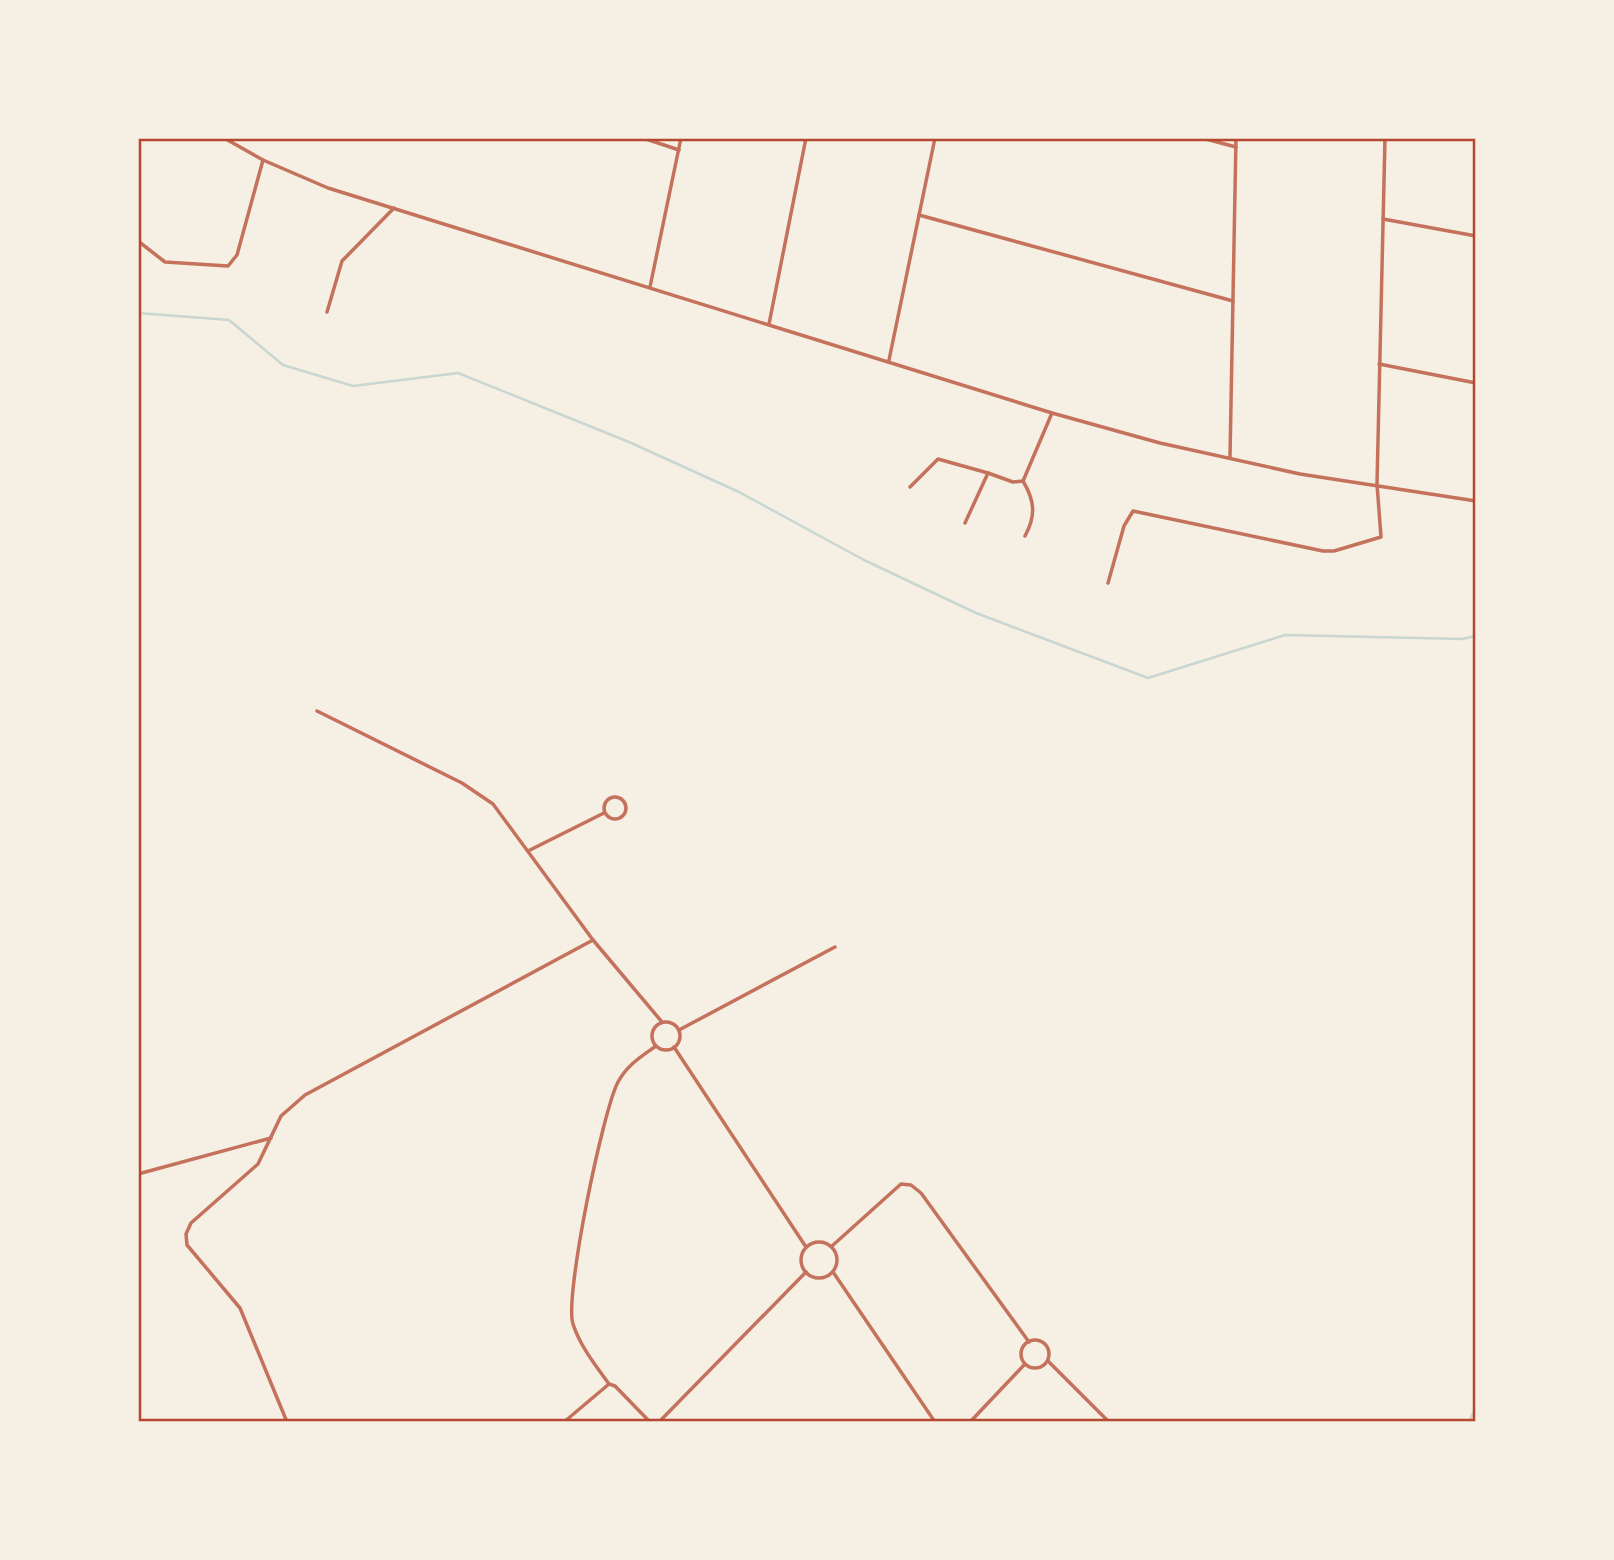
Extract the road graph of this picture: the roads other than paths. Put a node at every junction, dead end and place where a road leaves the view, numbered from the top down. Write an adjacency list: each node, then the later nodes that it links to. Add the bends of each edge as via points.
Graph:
1 (224, 138): 11 (street)
2 (643, 138): 10 (street)
3 (681, 138): 10 (street)
4 (806, 138): 20 (street)
5 (935, 138): 13 (street)
6 (1202, 138): 9 (street)
7 (1236, 138): 9 (street)
8 (1385, 138): 14 (street)
9 (1236, 147): 18 (street)
10 (678, 150): 17 (street)
11 (263, 160): 12 (street, via 328,188); 16 (street, via 237,255 228,266 165,262)
12 (394, 208): 17 (street); 19 (street, via 342,261)
13 (919, 215): 18 (street); 21 (street)
14 (1383, 219): 15 (street); 22 (street)
15 (1476, 236)
16 (138, 242)
17 (650, 288): 20 (street)
18 (1233, 301): 25 (street)
19 (327, 312)
20 (769, 324): 21 (street)
21 (889, 360): 24 (street)
22 (1379, 364): 23 (street); 28 (street)
23 (1476, 383)
24 (1052, 413): 25 (street); 27 (street)
25 (1230, 457): 28 (street, via 1300,474)
26 (988, 473): 27 (street); 29 (street, via 937,459); 31 (street)
27 (1023, 481): 32 (street, via 1034,504 1034,517)
28 (1377, 484): 30 (street); 33 (street, via 1381,537 1334,551 1133,511 1124,526)
29 (911, 487)
30 (1476, 501)
31 (965, 523)
32 (1025, 536)
33 (1108, 583)
34 (317, 711): 36 (street, via 481,794 494,804)
35 (604, 813): 35 (street, via 604,803 611,797 624,802 626,811 621,818 611,819); 36 (street)
36 (528, 851): 37 (street)
37 (593, 940): 39 (street); 43 (street, via 304,1095 281,1116)
38 (835, 947): 40 (street)
39 (662, 1022): 40 (street); 41 (street, via 654,1030)
40 (679, 1030): 42 (street)
41 (656, 1045): 42 (street, via 668,1050); 52 (street, via 636,1059 618,1082 606,1117 574,1281 572,1323)
42 (674, 1047): 46 (street)
43 (272, 1137): 44 (street); 53 (street, via 258,1164 191,1223 186,1234 189,1248 240,1308)
44 (138, 1174)
45 (832, 1246): 46 (street, via 814,1242); 48 (street, via 837,1259); 49 (street, via 901,1184 911,1185)
46 (806, 1247): 47 (street, via 801,1259)
47 (806, 1272): 48 (street, via 819,1278); 56 (street)
48 (833, 1272): 57 (street)
49 (1029, 1342): 50 (street, via 1045,1344); 51 (street, via 1021,1356)
50 (1048, 1361): 51 (street, via 1042,1367); 59 (street)
51 (1025, 1364): 58 (street)
52 (609, 1384): 54 (street); 55 (street)
53 (287, 1422)
54 (564, 1422)
55 (650, 1422)
56 (659, 1422)
57 (935, 1422)
58 (970, 1422)
59 (1110, 1422)

